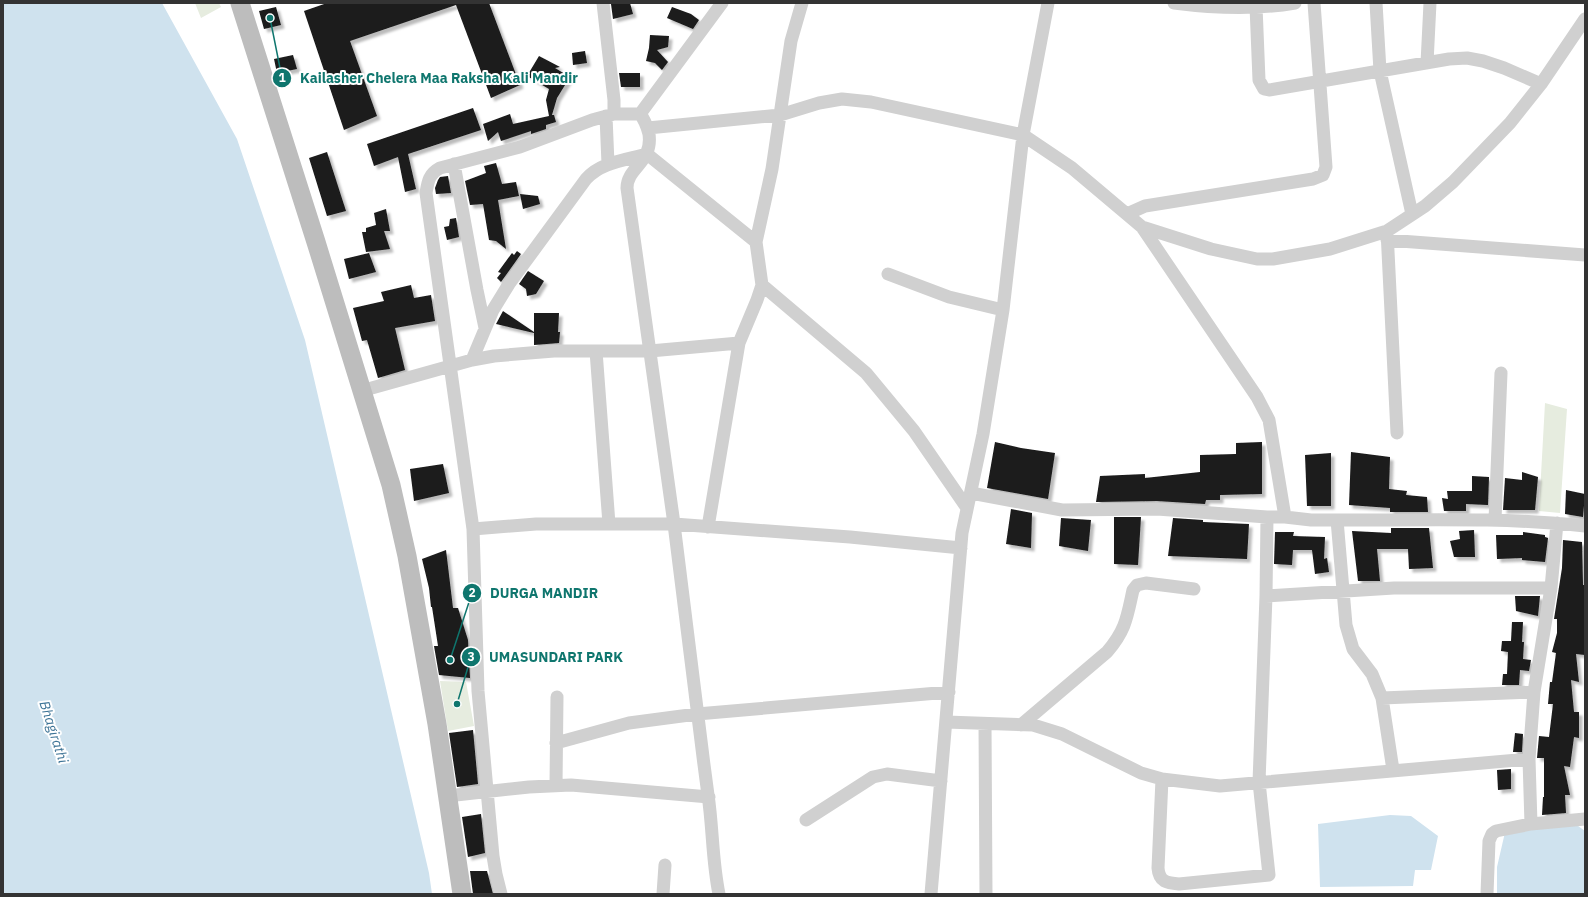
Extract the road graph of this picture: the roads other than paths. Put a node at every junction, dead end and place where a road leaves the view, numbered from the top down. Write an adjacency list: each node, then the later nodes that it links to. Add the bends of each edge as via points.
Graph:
1 (240, 3): 42 (street)
2 (603, 3): 19 (street, via 614,100)
3 (722, 3): 18 (street)
4 (802, 3): 20 (street, via 791,42)
5 (1048, 3): 22 (street)
6 (1180, 3): 11 (street, via 1204,7)
7 (1292, 3): 12 (street)
8 (1314, 3): 16 (street)
9 (1376, 3): 15 (street)
10 (1430, 3): 14 (street)
11 (1239, 5): 12 (street)
12 (1256, 6): 16 (street, via 1261,86 1269,90)
13 (1585, 19): 17 (street)
14 (1427, 63): 15 (street); 17 (street, via 1467,58 1504,68)
15 (1380, 71): 16 (street); 27 (street)
16 (1318, 81): 26 (street, via 1326,167 1320,178 1145,206)
17 (1541, 84): 27 (street, via 1510,123 1453,182)
18 (640, 114): 19 (street); 21 (street)
19 (610, 115): 24 (street, via 520,147); 25 (street)
20 (780, 115): 21 (street); 22 (street, via 842,99 871,102); 30 (street, via 772,169)
21 (648, 128): 23 (street, via 650,139)
22 (1023, 135): 26 (street, via 1072,168); 34 (street)
23 (647, 154): 25 (street); 30 (street); 38 (street, via 627,182 627,188)
24 (454, 164): 35 (street); 40 (street, via 431,174 426,193)
25 (608, 164): 35 (street, via 592,172 586,179 509,284)
26 (1127, 214): 28 (street)
27 (1412, 214): 29 (street)
28 (1142, 227): 29 (street, via 1211,250 1273,259); 47 (street, via 1257,397 1269,420)
29 (1387, 236): 31 (street); 43 (street)
30 (756, 242): 33 (street)
31 (1585, 256)
32 (888, 274): 34 (street, via 949,296)
33 (762, 285): 36 (street); 45 (street, via 866,373 914,431)
34 (1003, 310): 44 (street)
35 (485, 328): 39 (street)
36 (739, 343): 38 (street); 54 (street)
37 (596, 351): 38 (street); 39 (street, via 539,352); 51 (street)
38 (650, 351): 52 (street)
39 (472, 360): 40 (street)
40 (451, 367): 42 (street); 55 (street)
41 (1501, 373): 49 (street)
42 (361, 391): 77 (street, via 400,522 437,724)
43 (1397, 433)
44 (971, 493): 45 (street); 46 (street, via 1062,510 1157,509)
45 (967, 508): 56 (street)
46 (1267, 517): 47 (street); 60 (street)
47 (1285, 517): 48 (street)
48 (1337, 520): 49 (street); 59 (street)
49 (1495, 520): 50 (street)
50 (1557, 523): 53 (street); 57 (street)
51 (609, 524): 52 (street); 55 (street, via 536,524)
52 (674, 524): 54 (street); 65 (street)
53 (1585, 526)
54 (708, 527): 56 (street, via 850,536)
55 (473, 529): 76 (street, via 478,691)
56 (961, 548): 61 (street)
57 (1551, 588): 59 (street, via 1394,588); 62 (street)
58 (1194, 589): 68 (street, via 1146,583 1137,585 1133,590 1125,626 1119,638 1107,652)
59 (1343, 591): 60 (street); 64 (street, via 1350,643 1372,674)
60 (1266, 596): 74 (street)
61 (949, 692): 65 (street); 66 (street)
62 (1534, 692): 64 (street); 70 (street)
63 (556, 697): 69 (street)
64 (1382, 698): 71 (street)
65 (697, 714): 69 (street, via 629,723); 78 (street)
66 (946, 722): 67 (street); 73 (street)
67 (985, 724): 68 (street); 88 (street)
68 (1021, 725): 72 (street, via 1033,725 1062,734 1141,773)
69 (556, 743): 75 (street)
70 (1529, 759): 71 (street); 81 (street)
71 (1392, 770): 74 (street)
72 (1162, 779): 74 (street, via 1220,786); 74 (street, via 1159,874 1165,882 1179,884 1269,875)
73 (941, 781): 80 (street, via 887,774 873,777); 87 (street)
74 (1259, 782)
75 (556, 785): 76 (street); 78 (street)
76 (486, 792): 77 (street); 84 (street, via 496,874)
77 (447, 796): 83 (street)
78 (708, 797): 86 (street)
79 (1585, 819): 81 (street)
80 (806, 820)
81 (1531, 824): 89 (street, via 1496,830 1492,834 1489,841)
82 (665, 865): 85 (street)
83 (462, 894)
84 (501, 894)
85 (663, 894)
86 (719, 894)
87 (932, 894)
88 (986, 894)
89 (1487, 894)

